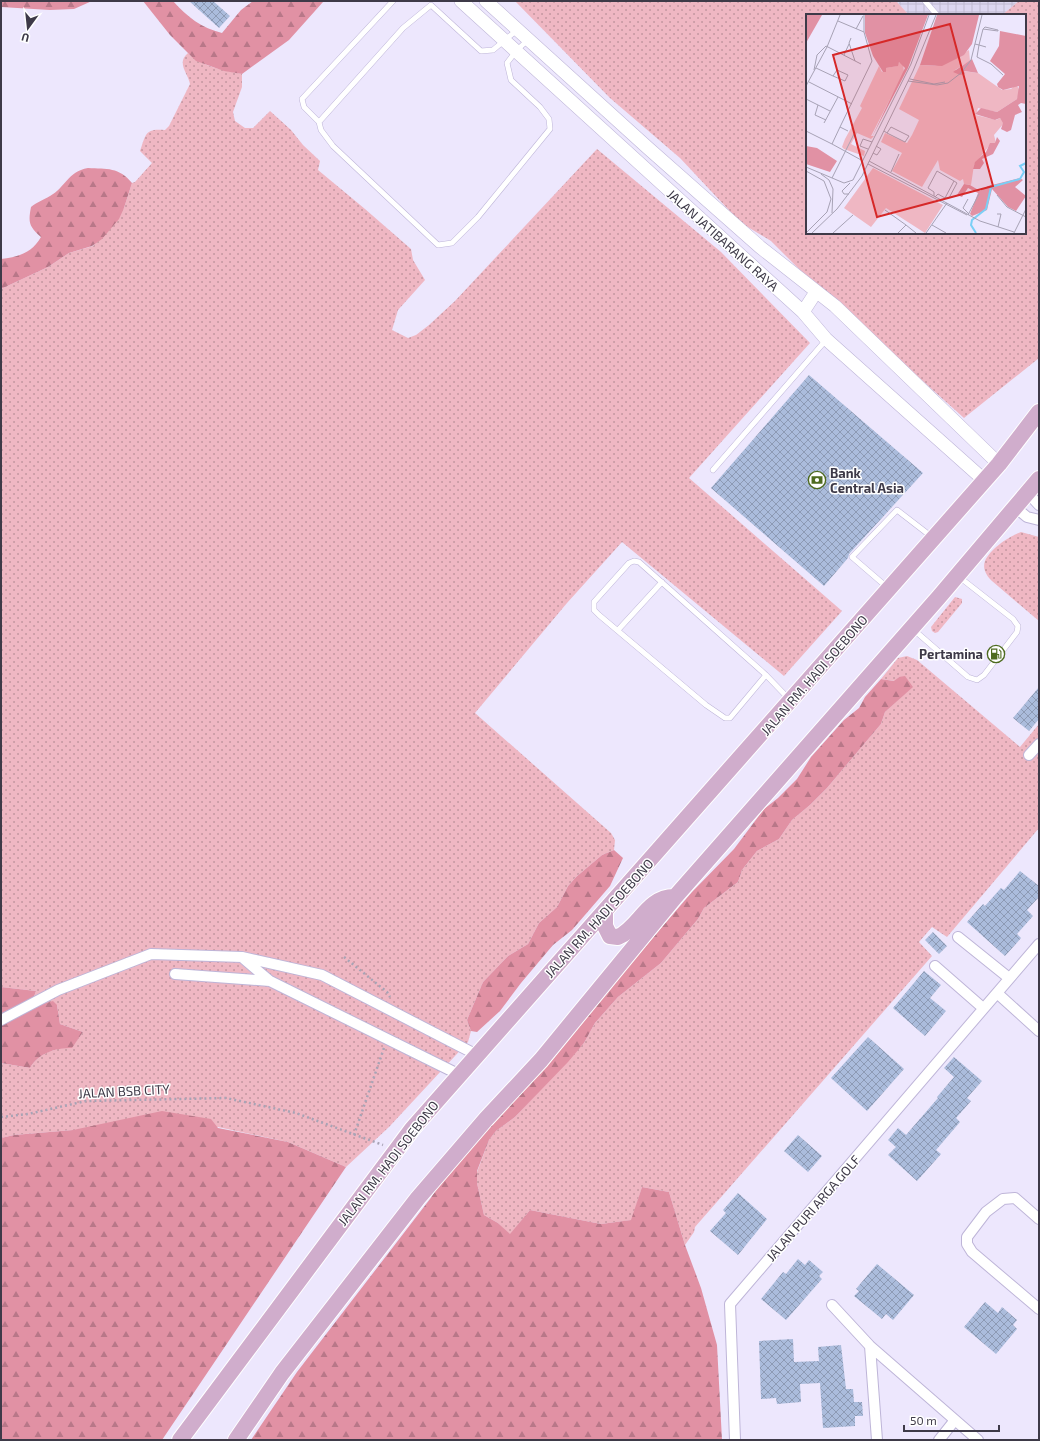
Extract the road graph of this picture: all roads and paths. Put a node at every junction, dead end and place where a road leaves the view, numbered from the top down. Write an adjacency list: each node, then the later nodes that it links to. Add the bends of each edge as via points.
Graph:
1 (393, 1): 11 (lane, via 302,99 304,107)
2 (461, 1): 8 (street, JALAN JATIBARANG RAYA)
3 (486, 1): 7 (street, JALAN JATIBARANG RAYA)
4 (925, 1): 6 (lane)
5 (429, 3): 8 (lane, via 481,51 493,50); 11 (lane, via 403,28)
6 (936, 14)
7 (517, 30): 8 (lane); 9 (street, JALAN JATIBARANG RAYA)
8 (505, 40): 10 (street, JALAN JATIBARANG RAYA)
9 (528, 40): 10 (lane); 12 (street, JALAN JATIBARANG RAYA, via 754,242)
10 (516, 50): 11 (lane, via 507,63 510,80 540,107 549,119 550,129 478,217 452,243 438,245 333,146); 13 (street, JALAN JATIBARANG RAYA)
11 (319, 122)
12 (816, 292): 13 (street); 16 (street, JALAN JATIBARANG RAYA, via 852,322)
13 (803, 312): 14 (street, JALAN JATIBARANG RAYA)
14 (826, 339): 17 (lane); 19 (street, JALAN JATIBARANG RAYA)
15 (1039, 412): 16 (main road, JALAN RM. HADI SOEBONO)
16 (999, 464): 19 (main road, JALAN RM. HADI SOEBONO)
17 (713, 470)
18 (1039, 479): 20 (main road)
19 (984, 480): 24 (main road, JALAN RM. HADI SOEBONO)
20 (1027, 492): 21 (street); 22 (main road)
21 (1039, 505)
22 (1015, 507): 23 (street, via 1027,517); 25 (main road)
23 (1039, 520)
24 (933, 538): 27 (main road, JALAN RM. HADI SOEBONO); 27 (lane, via 897,510 852,557)
25 (958, 575): 28 (main road); 28 (lane, via 1013,619 1018,626 1017,632 984,675 977,680 968,677)
26 (662, 582): 29 (lane); 29 (lane, via 639,562 628,563 593,606 594,610); 30 (lane)
27 (889, 588): 31 (main road, JALAN RM. HADI SOEBONO)
28 (912, 629): 34 (main road)
29 (618, 630): 30 (lane, via 706,705 725,718 730,718)
30 (766, 675): 31 (lane)
31 (791, 701): 35 (main road, JALAN RM. HADI SOEBONO)
32 (1039, 744): 33 (street)
33 (1030, 755)
34 (676, 897): 35 (main road, via 658,901 618,937 610,936 606,931); 57 (main road, via 541,1060 418,1198 282,1373)
35 (605, 912): 47 (main road, JALAN RM. HADI SOEBONO)
36 (958, 937): 41 (street)
37 (1039, 944): 41 (street, JALAN PURI ARGA GOLF)
38 (242, 957): 42 (street); 45 (street, via 150,954 58,990); 47 (street, via 322,975)
39 (935, 966): 44 (street)
40 (175, 974): 42 (street)
41 (1009, 978): 43 (street, JALAN PURI ARGA GOLF)
42 (270, 981): 48 (street)
43 (997, 993): 44 (street, JALAN PURI ARGA GOLF); 46 (street)
44 (983, 1008): 58 (street, JALAN PURI ARGA GOLF, via 730,1304)
45 (1, 1020)
46 (1039, 1031)
47 (477, 1055): 48 (main road, JALAN RM. HADI SOEBONO)
48 (460, 1075): 50 (main road, JALAN RM. HADI SOEBONO)
49 (1, 1117): 50 (path, JALAN BSB CITY, via 28,1114 86,1101 226,1098 296,1113)
50 (394, 1151): 56 (main road, JALAN RM. HADI SOEBONO)
51 (1039, 1219): 53 (street, via 1015,1198 1002,1199 986,1212 967,1238 967,1244 972,1252)
52 (832, 1305): 54 (street)
53 (1039, 1309)
54 (870, 1346): 55 (street); 59 (street)
55 (956, 1420): 60 (street); 61 (street)
56 (180, 1440)
57 (236, 1440)
58 (735, 1440)
59 (877, 1440)
60 (939, 1440)
61 (978, 1440)

